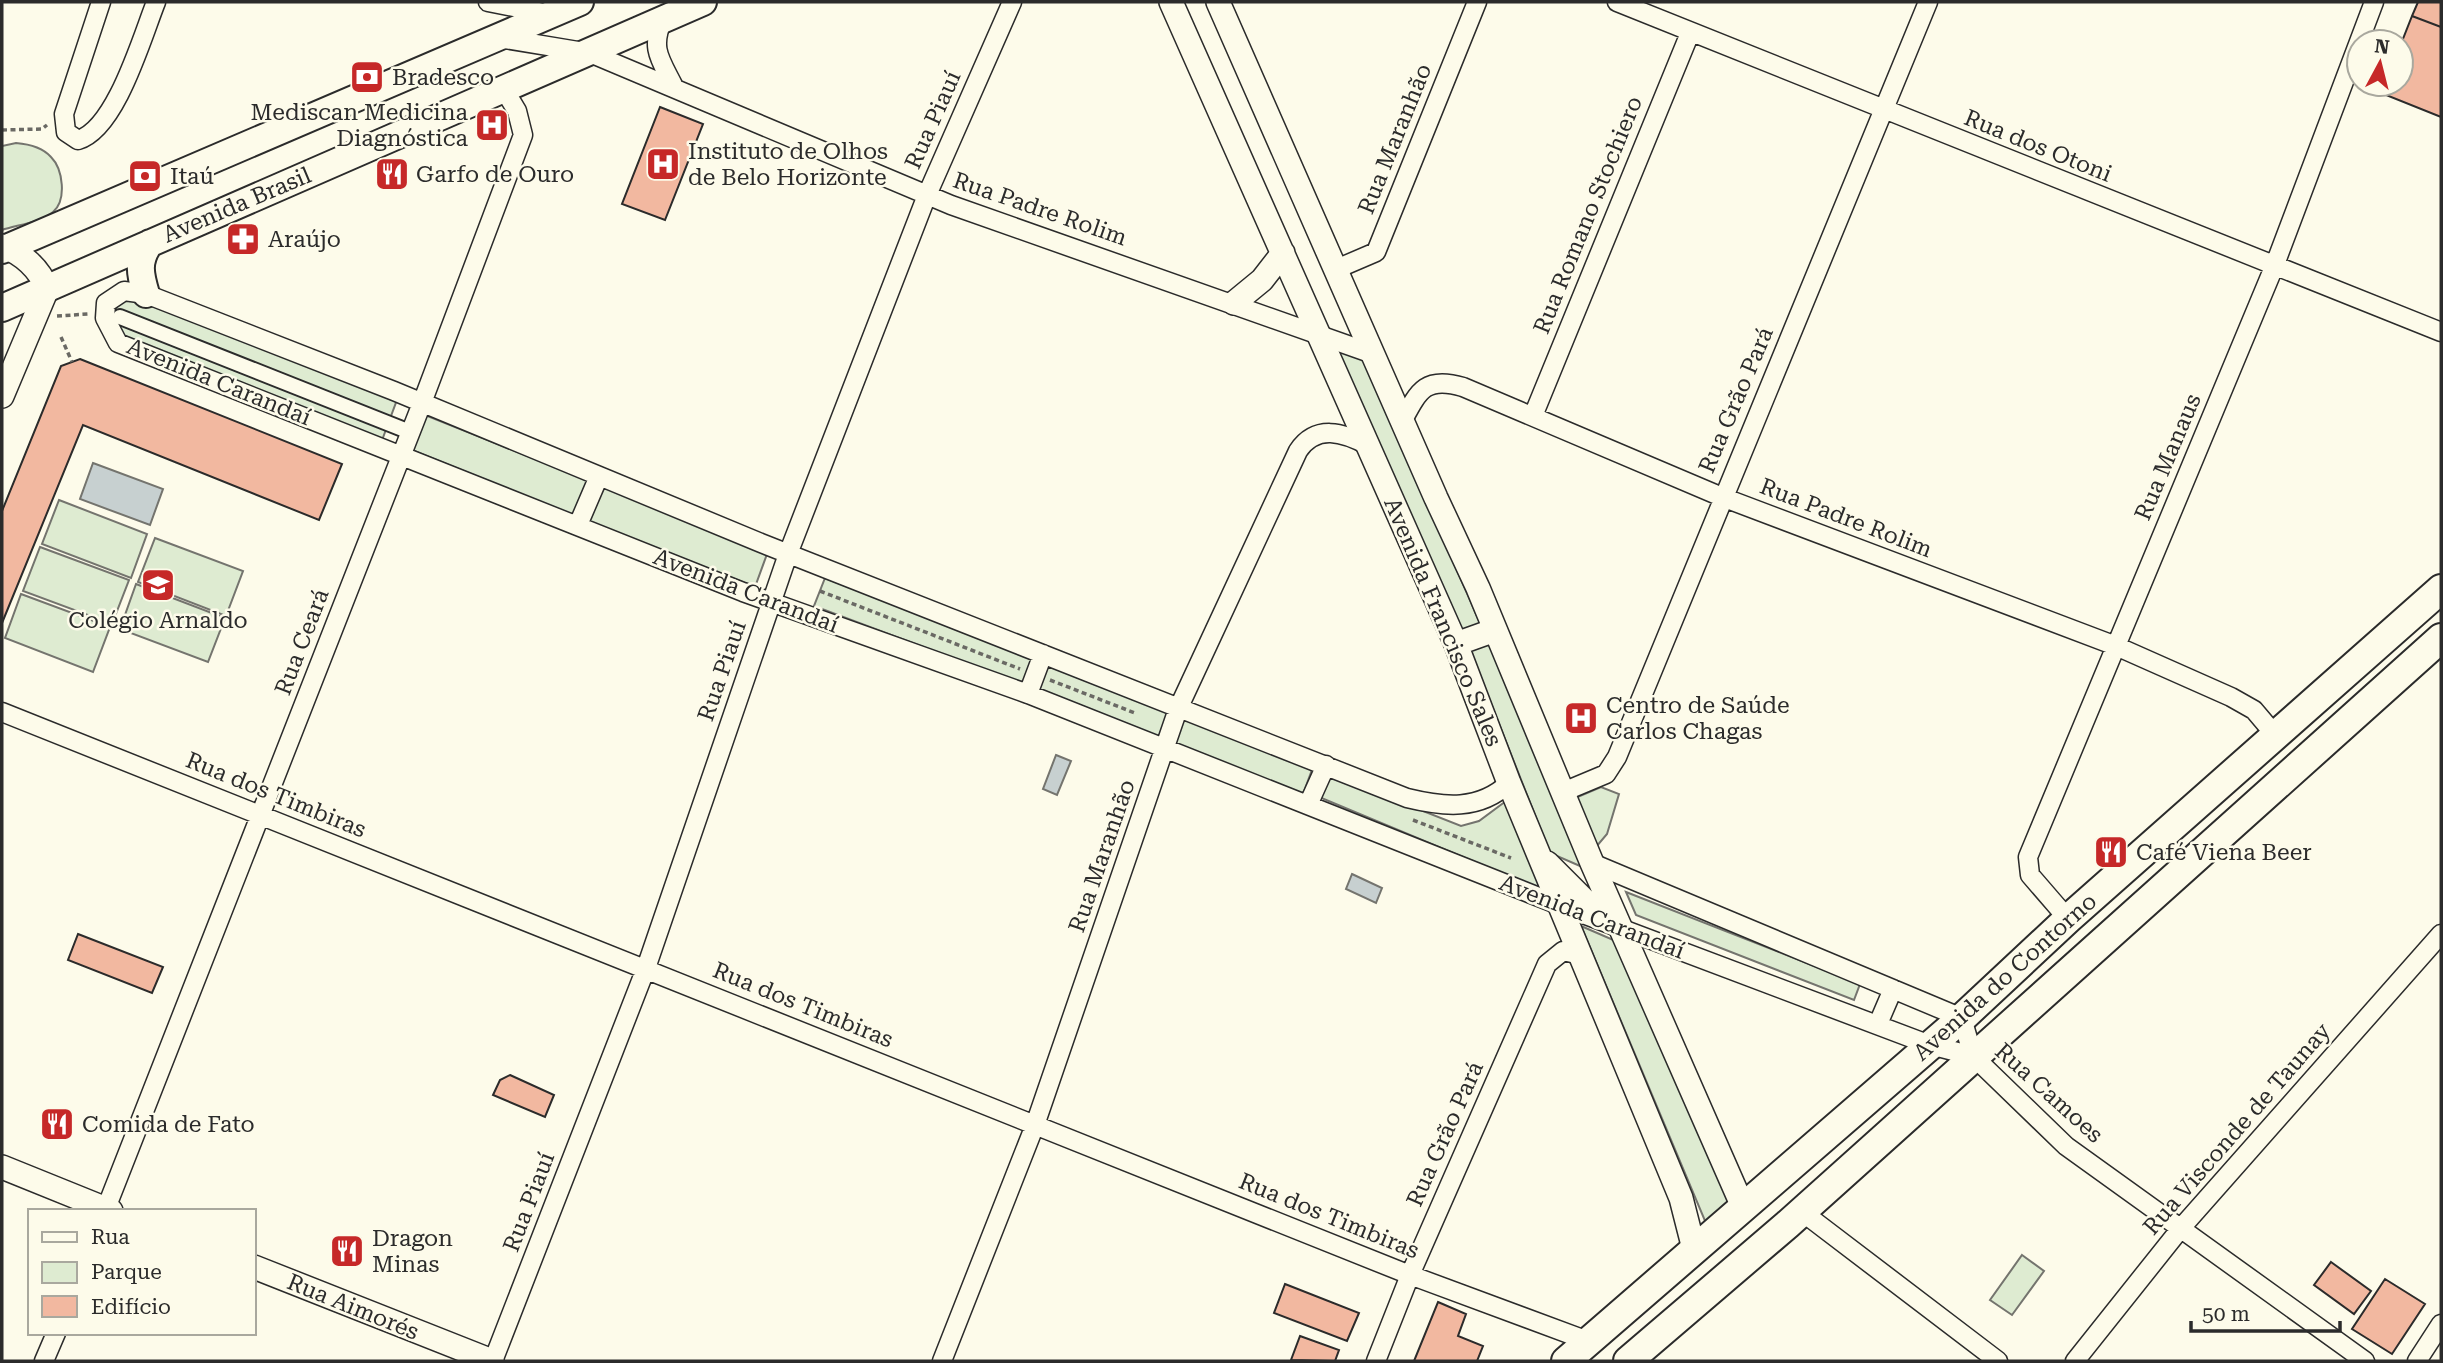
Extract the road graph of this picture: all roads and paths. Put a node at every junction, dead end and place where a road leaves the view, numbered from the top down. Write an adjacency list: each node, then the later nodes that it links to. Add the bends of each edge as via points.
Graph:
1 (102, 2): 21 (street)
2 (156, 2): 21 (street, via 113,106 97,130 78,140 71,137)
3 (580, 2): 13 (main road)
4 (703, 2): 14 (main road, Avenida Brasil)
5 (1012, 2): 23 (street, Rua Piauí)
6 (1171, 2): 26 (street, Avenida Francisco Sales)
7 (1218, 2): 28 (street, Avenida Francisco Sales)
8 (1477, 2): 28 (street, Rua Maranhão, via 1376,252)
9 (1617, 2): 15 (street, Rua dos Otoni)
10 (1928, 2): 20 (street, Rua Grão Pará)
11 (2374, 2): 27 (street, Rua Manaus)
12 (492, 3): 13 (street); 16 (street, via 498,22)
13 (550, 14): 16 (main road)
14 (663, 19): 17 (main road, Avenida Brasil); 18 (street, via 656,35 657,53)
15 (1690, 33): 20 (street, Rua dos Otoni); 42 (street, Rua Romano Stochiero)
16 (487, 42): 17 (street, Rua Padre Rolim, via 538,42); 25 (main road)
17 (590, 53): 18 (street, Rua Padre Rolim); 19 (main road, Avenida Brasil)
18 (673, 85): 23 (street, Rua Padre Rolim)
19 (505, 91): 24 (main road, Avenida Brasil); 41 (street, Rua Ceará, via 517,111 523,135)
20 (1884, 111): 27 (street, Rua dos Otoni); 48 (street, Rua Grão Pará)
21 (64, 114): 22 (path, via 42,129)
22 (2, 130)
23 (927, 195): 31 (street, Rua Padre Rolim); 50 (street, Rua Piauí)
24 (150, 243): 29 (main road, Avenida Brasil); 30 (main road, via 140,256)
25 (4, 248): 29 (street, via 41,274)
26 (1283, 253): 31 (street, via 1262,281); 36 (street, Avenida Francisco Sales)
27 (2274, 267): 35 (street, Rua dos Otoni); 56 (street, Rua Manaus)
28 (1334, 270): 38 (street, Avenida Francisco Sales)
29 (47, 289): 32 (main road, Avenida Brasil); 34 (street)
30 (146, 294): 33 (street, Avenida Carandaí, via 124,291 106,303); 41 (street, Avenida Carandaí)
31 (1234, 303): 36 (street, Rua Padre Rolim)
32 (2, 308)
33 (113, 318): 34 (path, via 71,314); 44 (street); 46 (street, Avenida Carandaí, via 118,342)
34 (31, 324): 40 (street)
35 (2441, 332)
36 (1318, 333): 38 (street, Rua Padre Rolim); 45 (street, Avenida Francisco Sales)
37 (61, 337): 39 (path)
38 (1373, 354): 43 (street, Avenida Francisco Sales)
39 (72, 362)
40 (2, 396)
41 (422, 403): 44 (street, Rua Ceará); 47 (street, Avenida Carandaí)
42 (1533, 416): 43 (street, Rua Padre Rolim, via 1463,387 1435,382 1415,398); 48 (street, Rua Padre Rolim)
43 (1403, 420): 53 (street, Avenida Francisco Sales)
44 (410, 432): 46 (street, Rua Ceará)
45 (1368, 446): 55 (street, Avenida Francisco Sales); 59 (street, Rua Maranhão, via 1332,433 1317,433 1305,440)
46 (401, 454): 49 (street, Avenida Carandaí); 67 (street, Rua Ceará)
47 (599, 476): 49 (street); 50 (street, Avenida Carandaí)
48 (1722, 497): 56 (street, Rua Padre Rolim); 65 (street, Rua Grão Pará, via 1617,757 1606,774)
49 (578, 525): 52 (street, Avenida Carandaí)
50 (788, 554): 52 (street, Rua Piauí); 57 (street, Avenida Carandaí)
51 (2441, 589): 61 (main road, Avenida do Contorno)
52 (772, 602): 58 (street, Avenida Carandaí); 75 (street, Rua Piauí)
53 (1495, 629): 55 (street); 65 (street, Avenida Francisco Sales)
54 (2441, 638): 80 (main road, Avenida do Contorno)
55 (1456, 644): 64 (street, Avenida Francisco Sales)
56 (2116, 646): 61 (street, Rua Padre Rolim, via 2231,697 2254,710); 71 (street, Rua Manaus, via 2028,857 2030,874)
57 (1043, 654): 58 (street); 59 (street, Avenida Carandaí)
58 (1028, 694): 62 (street, Avenida Carandaí)
59 (1178, 709): 62 (street, Rua Maranhão); 63 (street, Avenida Carandaí)
60 (2, 712): 67 (street, Rua dos Timbiras)
61 (2276, 736): 71 (main road, Avenida do Contorno)
62 (1165, 747): 66 (street, Avenida Carandaí); 81 (street, Rua Maranhão)
63 (1326, 765): 64 (street, Avenida Carandaí, via 1431,804 1478,803); 66 (street)
64 (1509, 783): 68 (street, Avenida Francisco Sales)
65 (1563, 792): 69 (street, Avenida Francisco Sales)
66 (1308, 805): 70 (street, Avenida Carandaí)
67 (261, 816): 75 (street, Rua dos Timbiras); 85 (street, Rua Ceará)
68 (1537, 850): 70 (street, Avenida Francisco Sales); 72 (street, via 1567,885)
69 (1592, 863): 72 (street, Avenida Francisco Sales); 76 (street, Avenida Carandaí)
70 (1559, 905): 72 (street, Avenida Carandaí); 74 (street, Avenida Francisco Sales)
71 (2068, 919): 77 (main road, Avenida do Contorno)
72 (1623, 929): 78 (street, Avenida Carandaí); 83 (street, Avenida Francisco Sales)
73 (2441, 934): 87 (street, Rua Visconde de Taunay)
74 (1581, 955): 88 (street, Avenida Francisco Sales, via 1681,1198); 90 (street, Rua Grão Pará, via 1563,951 1547,964)
75 (646, 968): 81 (street, Rua dos Timbiras); 96 (street, Rua Piauí)
76 (1894, 989): 77 (street, Avenida Carandaí); 78 (street)
77 (1962, 1018): 79 (main road, Avenida do Contorno); 80 (street)
78 (1878, 1024): 79 (street, Avenida Carandaí)
79 (1930, 1045): 80 (street, Avenida Carandaí); 83 (main road, Avenida do Contorno)
80 (1973, 1056): 86 (main road, Avenida do Contorno); 87 (street, Rua Camoes, via 2066,1146)
81 (1035, 1125): 90 (street, Rua dos Timbiras); 97 (street, Rua Maranhão)
82 (2, 1167): 84 (street)
83 (1743, 1207): 88 (main road, Avenida do Contorno); 94 (main road, via 1748,1223 1740,1247 1688,1295)
84 (105, 1209)
85 (107, 1209)
86 (1801, 1212): 94 (main road, Avenida do Contorno); 100 (street)
87 (2181, 1228): 101 (street, Rua Visconde de Taunay); 102 (street, Rua Camoes)
88 (1694, 1249): 93 (main road, Avenida do Contorno)
89 (256, 1268): 96 (street, Rua Aimorés)
90 (1410, 1275): 93 (street, Rua dos Timbiras); 98 (street, Rua Grão Pará)
91 (2441, 1324): 103 (street)
92 (55, 1335): 95 (street)
93 (1588, 1341): 99 (main road, Avenida do Contorno)
94 (1644, 1352)
95 (44, 1361)
96 (493, 1361)
97 (942, 1361)
98 (1376, 1361)
99 (1566, 1361)
100 (1998, 1361)
101 (2075, 1361)
102 (2365, 1361)
103 (2417, 1361)

